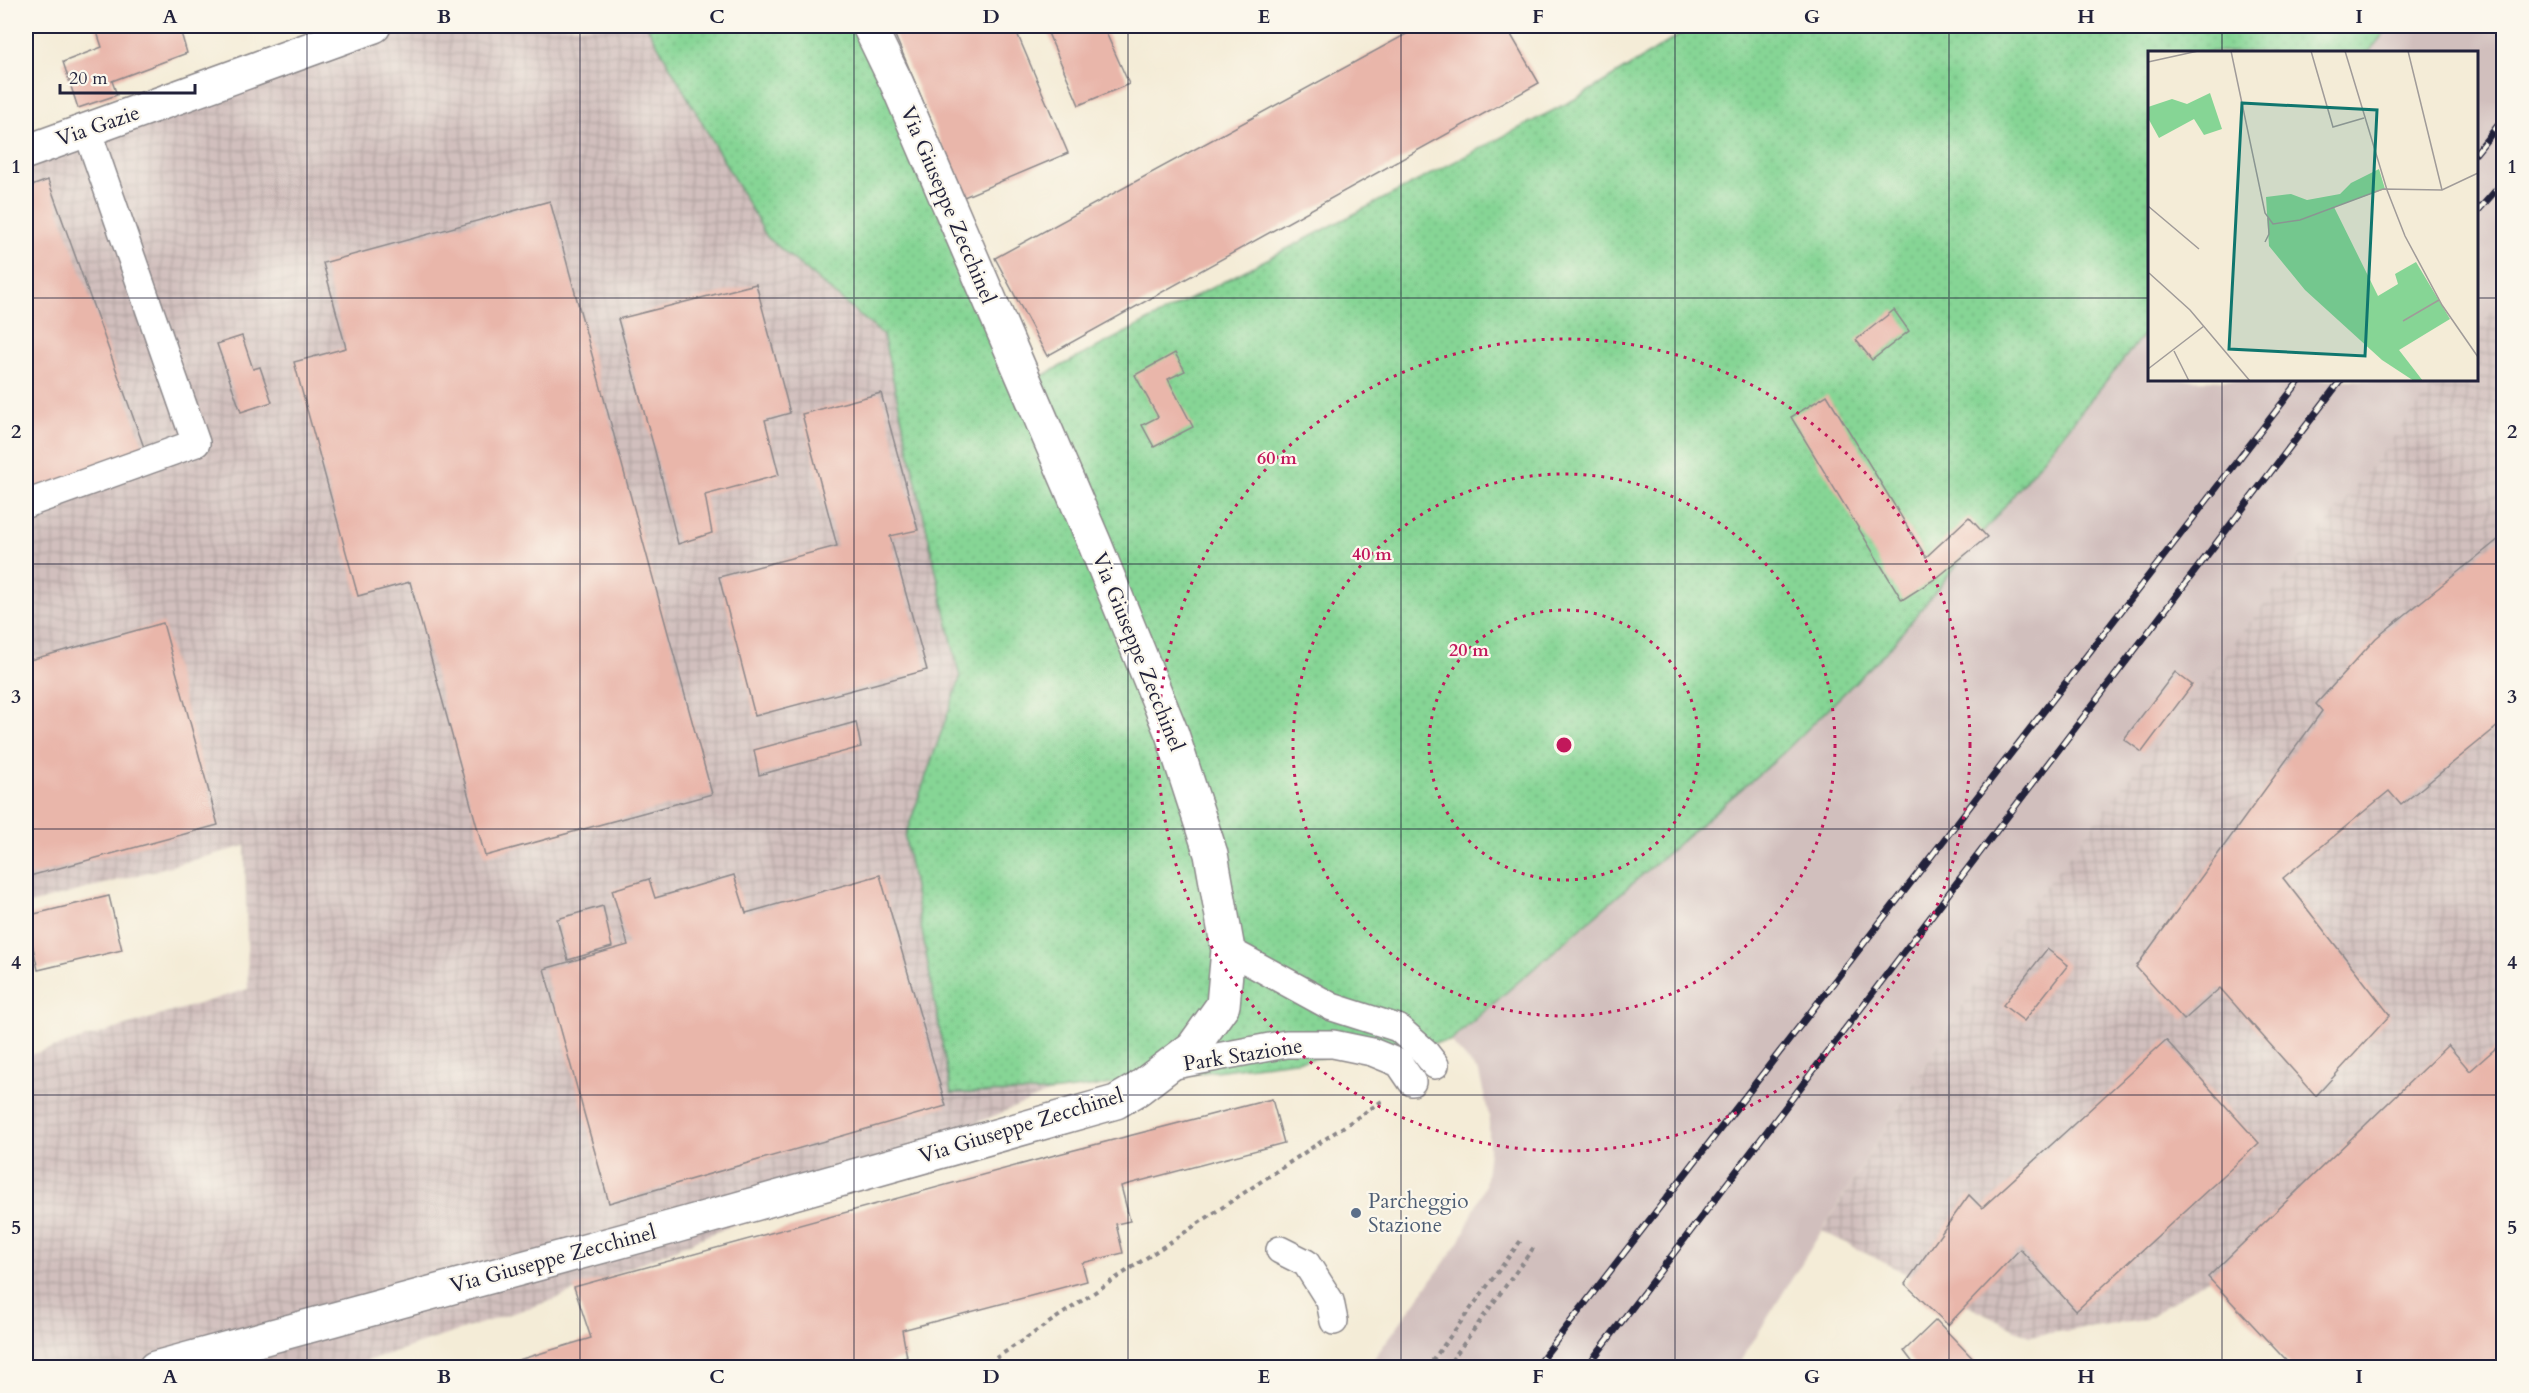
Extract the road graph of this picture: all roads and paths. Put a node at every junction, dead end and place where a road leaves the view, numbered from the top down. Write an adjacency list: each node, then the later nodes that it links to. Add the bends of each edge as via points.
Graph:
1 (374, 26): 3 (street, Via Gazie)
2 (869, 26): 6 (street, Via Giuseppe Zecchinel, via 1094,542 1172,734 1211,854)
3 (87, 130): 4 (street, Via Gazie); 5 (lane, via 196,443)
4 (26, 152)
5 (26, 504)
6 (1228, 950): 7 (lane, via 1332,1006 1398,1028); 8 (street, Via Giuseppe Zecchinel, via 1223,1005 1193,1047)
7 (1435, 1065)
8 (1170, 1066): 9 (lane, Park Stazione, via 1286,1044 1333,1044 1372,1052 1399,1063); 14 (street, Via Giuseppe Zecchinel, via 1116,1102)
9 (1412, 1082): 15 (path)
10 (1522, 1239): 16 (path)
11 (1534, 1247): 17 (path)
12 (1280, 1250): 13 (lane, via 1306,1263 1330,1301)
13 (1334, 1321)
14 (156, 1368)
15 (981, 1368)
16 (1427, 1368)
17 (1446, 1368)

